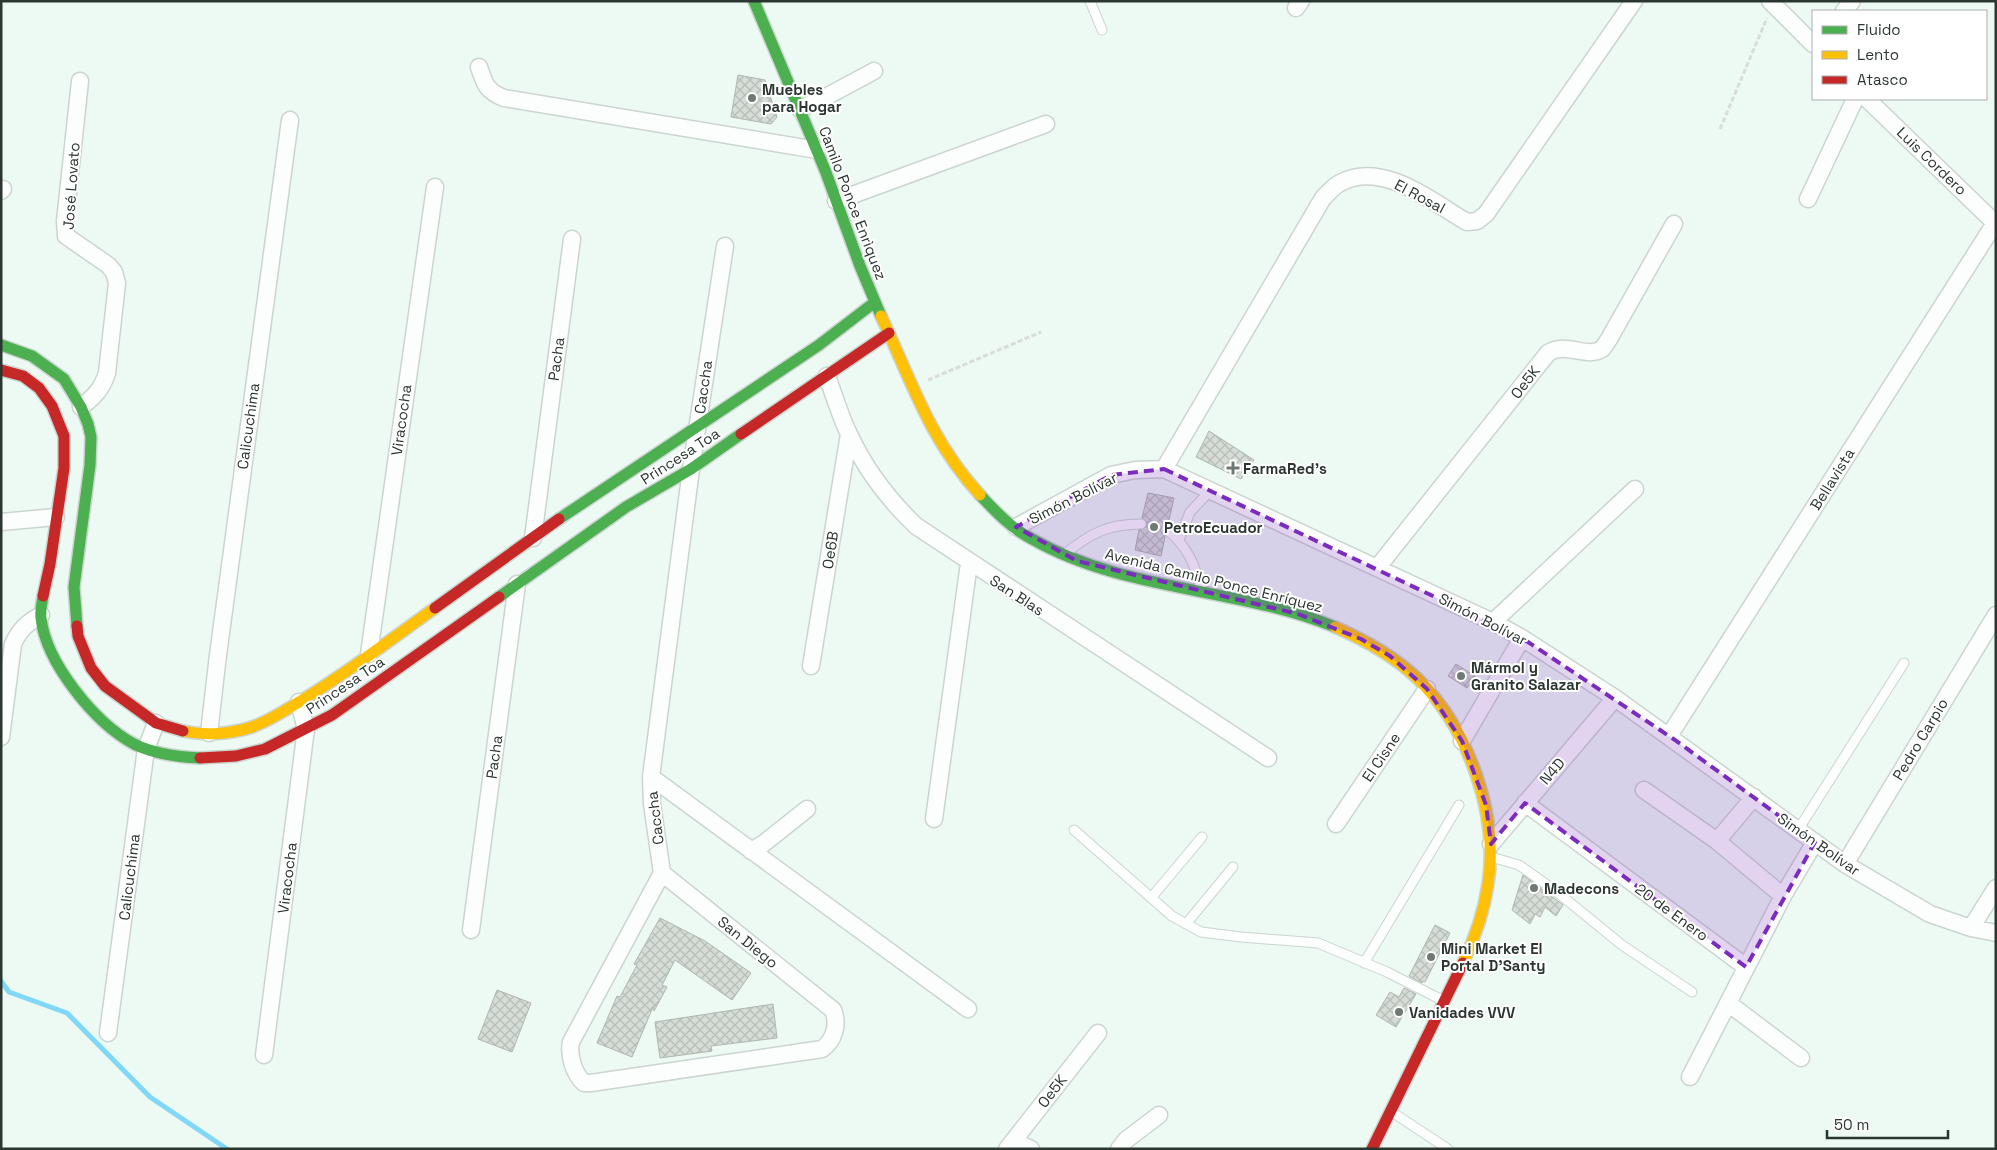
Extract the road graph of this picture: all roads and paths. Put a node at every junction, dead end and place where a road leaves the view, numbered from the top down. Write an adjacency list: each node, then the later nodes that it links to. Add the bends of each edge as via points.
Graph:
1 (754, 1): 12 (street, Camilo Ponce Enrìquez)
2 (1090, 1): 5 (lane)
3 (1634, 1): 35 (street, El Rosal, via 1486,214 1477,221 1467,222 1399,182 1378,176 1357,176 1339,183 1323,198)
4 (1772, 3): 6 (street); 15 (path)
5 (1102, 30)
6 (1812, 43)
7 (479, 67): 16 (street, via 486,87 504,98)
8 (874, 71): 12 (street)
9 (80, 81): 31 (street, José Lovato, via 66,236 108,265 117,283 107,374 97,394)
10 (1854, 100): 18 (street)
11 (1868, 100): 20 (street, Luis Cordero)
12 (800, 109): 16 (street, Camilo Ponce Enrìquez)
13 (290, 120): 62 (street, Calicuchima)
14 (1046, 124): 19 (street)
15 (1720, 129)
16 (817, 150): 19 (street, Camilo Ponce Enrìquez)
17 (435, 187): 54 (street, Viracocha)
18 (1808, 199)
19 (836, 202): 24 (street, Camilo Ponce Enrìquez)
20 (1994, 219): 64 (street, Bellavista)
21 (1674, 224): 47 (street, Oe5K, via 1602,348 1592,352 1555,348 1548,353)
22 (572, 239): 43 (street, Pacha)
23 (725, 246): 32 (street, Caccha)
24 (874, 302): 26 (street, Camilo Ponce Enrìquez); 32 (street, Princesa Toa, via 818,345)
25 (1041, 332): 30 (path)
26 (890, 333): 29 (street, Princesa Toa); 30 (street, Avenida Camilo Ponce Enríquez)
27 (1, 345): 31 (street, Princesa Toa, via 18,350 49,367 64,379)
28 (1, 370): 38 (street, Princesa Toa, via 23,376 38,388 60,425 65,446)
29 (828, 376): 33 (street, San Blas); 34 (street, Princesa Toa)
30 (912, 387): 41 (street, Avenida Camilo Ponce Enríquez, via 938,439 971,485)
31 (81, 407): 60 (street, Princesa Toa, via 91,437 74,587 78,636 91,668 105,686)
32 (698, 424): 34 (street, Caccha); 43 (street, Princesa Toa)
33 (849, 434): 46 (street, San Blas, via 894,506 916,526); 56 (street, Oe6B)
34 (691, 469): 48 (street, Princesa Toa, via 626,507); 68 (street, Caccha)
35 (1164, 469): 37 (street, Simón Bolívar); 41 (street, Simón Bolívar, via 1111,475)
36 (1635, 489): 52 (street)
37 (1210, 491): 44 (lane, via 1190,512); 47 (street, Simón Bolívar)
38 (56, 517): 39 (street); 50 (street, Princesa Toa)
39 (1, 522)
40 (1141, 524): 45 (lane, via 1105,528 1085,538)
41 (1016, 527): 45 (street, Avenida Camilo Ponce Enríquez, via 1028,538)
42 (1166, 530): 44 (lane)
43 (532, 538): 54 (street, Princesa Toa)
44 (1179, 540): 49 (lane, via 1191,560)
45 (1064, 555): 49 (street, Avenida Camilo Ponce Enríquez)
46 (969, 563): 67 (street, San Blas); 74 (street)
47 (1377, 568): 52 (street, Simón Bolívar)
48 (517, 584): 61 (street, Princesa Toa, via 332,715); 91 (street, Pacha)
49 (1202, 592): 57 (street, Avenida Camilo Ponce Enríquez, via 1329,624 1390,656)
50 (41, 615): 63 (street, via 26,624 14,644); 66 (street, Princesa Toa, via 52,652 84,702 110,727)
51 (1996, 615): 83 (street, Pedro Carpio)
52 (1493, 622): 53 (street, Simón Bolívar)
53 (1522, 638): 58 (street, Simón Bolívar); 65 (street)
54 (369, 654): 59 (street, Princesa Toa)
55 (1904, 662): 77 (lane)
56 (811, 666)
57 (1427, 690): 65 (street, Avenida Camilo Ponce Enríquez); 75 (street, El Cisne)
58 (1615, 698): 64 (street, Simón Bolívar); 71 (street, N4D)
59 (299, 702): 61 (street, Viracocha); 62 (street, Princesa Toa, via 251,727)
60 (156, 723): 62 (street, Princesa Toa, via 191,733); 66 (street, Calicuchima)
61 (306, 729): 66 (street, Princesa Toa, via 259,750 221,758 193,758); 101 (street, Viracocha)
62 (209, 733)
63 (1, 736)
64 (1669, 736): 70 (street, Simón Bolívar)
65 (1462, 741): 82 (street, Avenida Camilo Ponce Enríquez, via 1486,805)
66 (146, 749): 99 (street, Calicuchima)
67 (1268, 758)
68 (651, 777): 81 (street); 85 (street, Caccha)
69 (1644, 790): 79 (street)
70 (1754, 798): 77 (street, Simón Bolívar); 79 (street)
71 (1525, 803): 82 (street, N4D); 94 (street, 20 de Enero)
72 (1459, 805): 93 (lane)
73 (807, 810): 81 (street)
74 (934, 819)
75 (1336, 824)
76 (1074, 830): 88 (lane)
77 (1798, 830): 80 (street, Simón Bolívar)
78 (1202, 837): 88 (lane)
79 (1717, 841): 87 (street)
80 (1815, 842): 83 (street, Simón Bolívar); 87 (street)
81 (751, 850): 98 (street)
82 (1491, 851): 95 (lane, via 1519,865 1622,945); 96 (street, Avenida Camilo Ponce Enríquez, via 1481,918)
83 (1845, 864): 90 (street, Simón Bolívar, via 1930,914)
84 (1233, 867): 89 (lane)
85 (662, 873): 85 (street, San Diego, via 833,1010 836,1024 829,1044 822,1049 591,1083 584,1083 579,1078 570,1054 571,1042)
86 (1996, 888): 90 (street)
87 (1783, 896): 94 (street)
88 (1152, 898): 89 (lane)
89 (1186, 924): 93 (lane, via 1201,932 1318,943)
90 (1971, 928): 92 (street, Simón Bolívar)
91 (471, 930)
92 (1996, 933)
93 (1364, 963): 96 (lane)
94 (1746, 967): 97 (street)
95 (1692, 992)
96 (1446, 1002): 104 (street, Avenida Camilo Ponce Enríquez)
97 (1728, 1003): 102 (street); 103 (street)
98 (968, 1009)
99 (108, 1033)
100 (1098, 1033): 106 (street, Oe5K)
101 (264, 1055)
102 (1801, 1058)
103 (1690, 1076)
104 (1391, 1112): 109 (street, Avenida Camilo Ponce Enríquez); 110 (lane)
105 (1159, 1114): 108 (street)
106 (1010, 1145): 107 (street)
107 (1031, 1149)
108 (1119, 1149)
109 (1372, 1149)
110 (1448, 1149)

